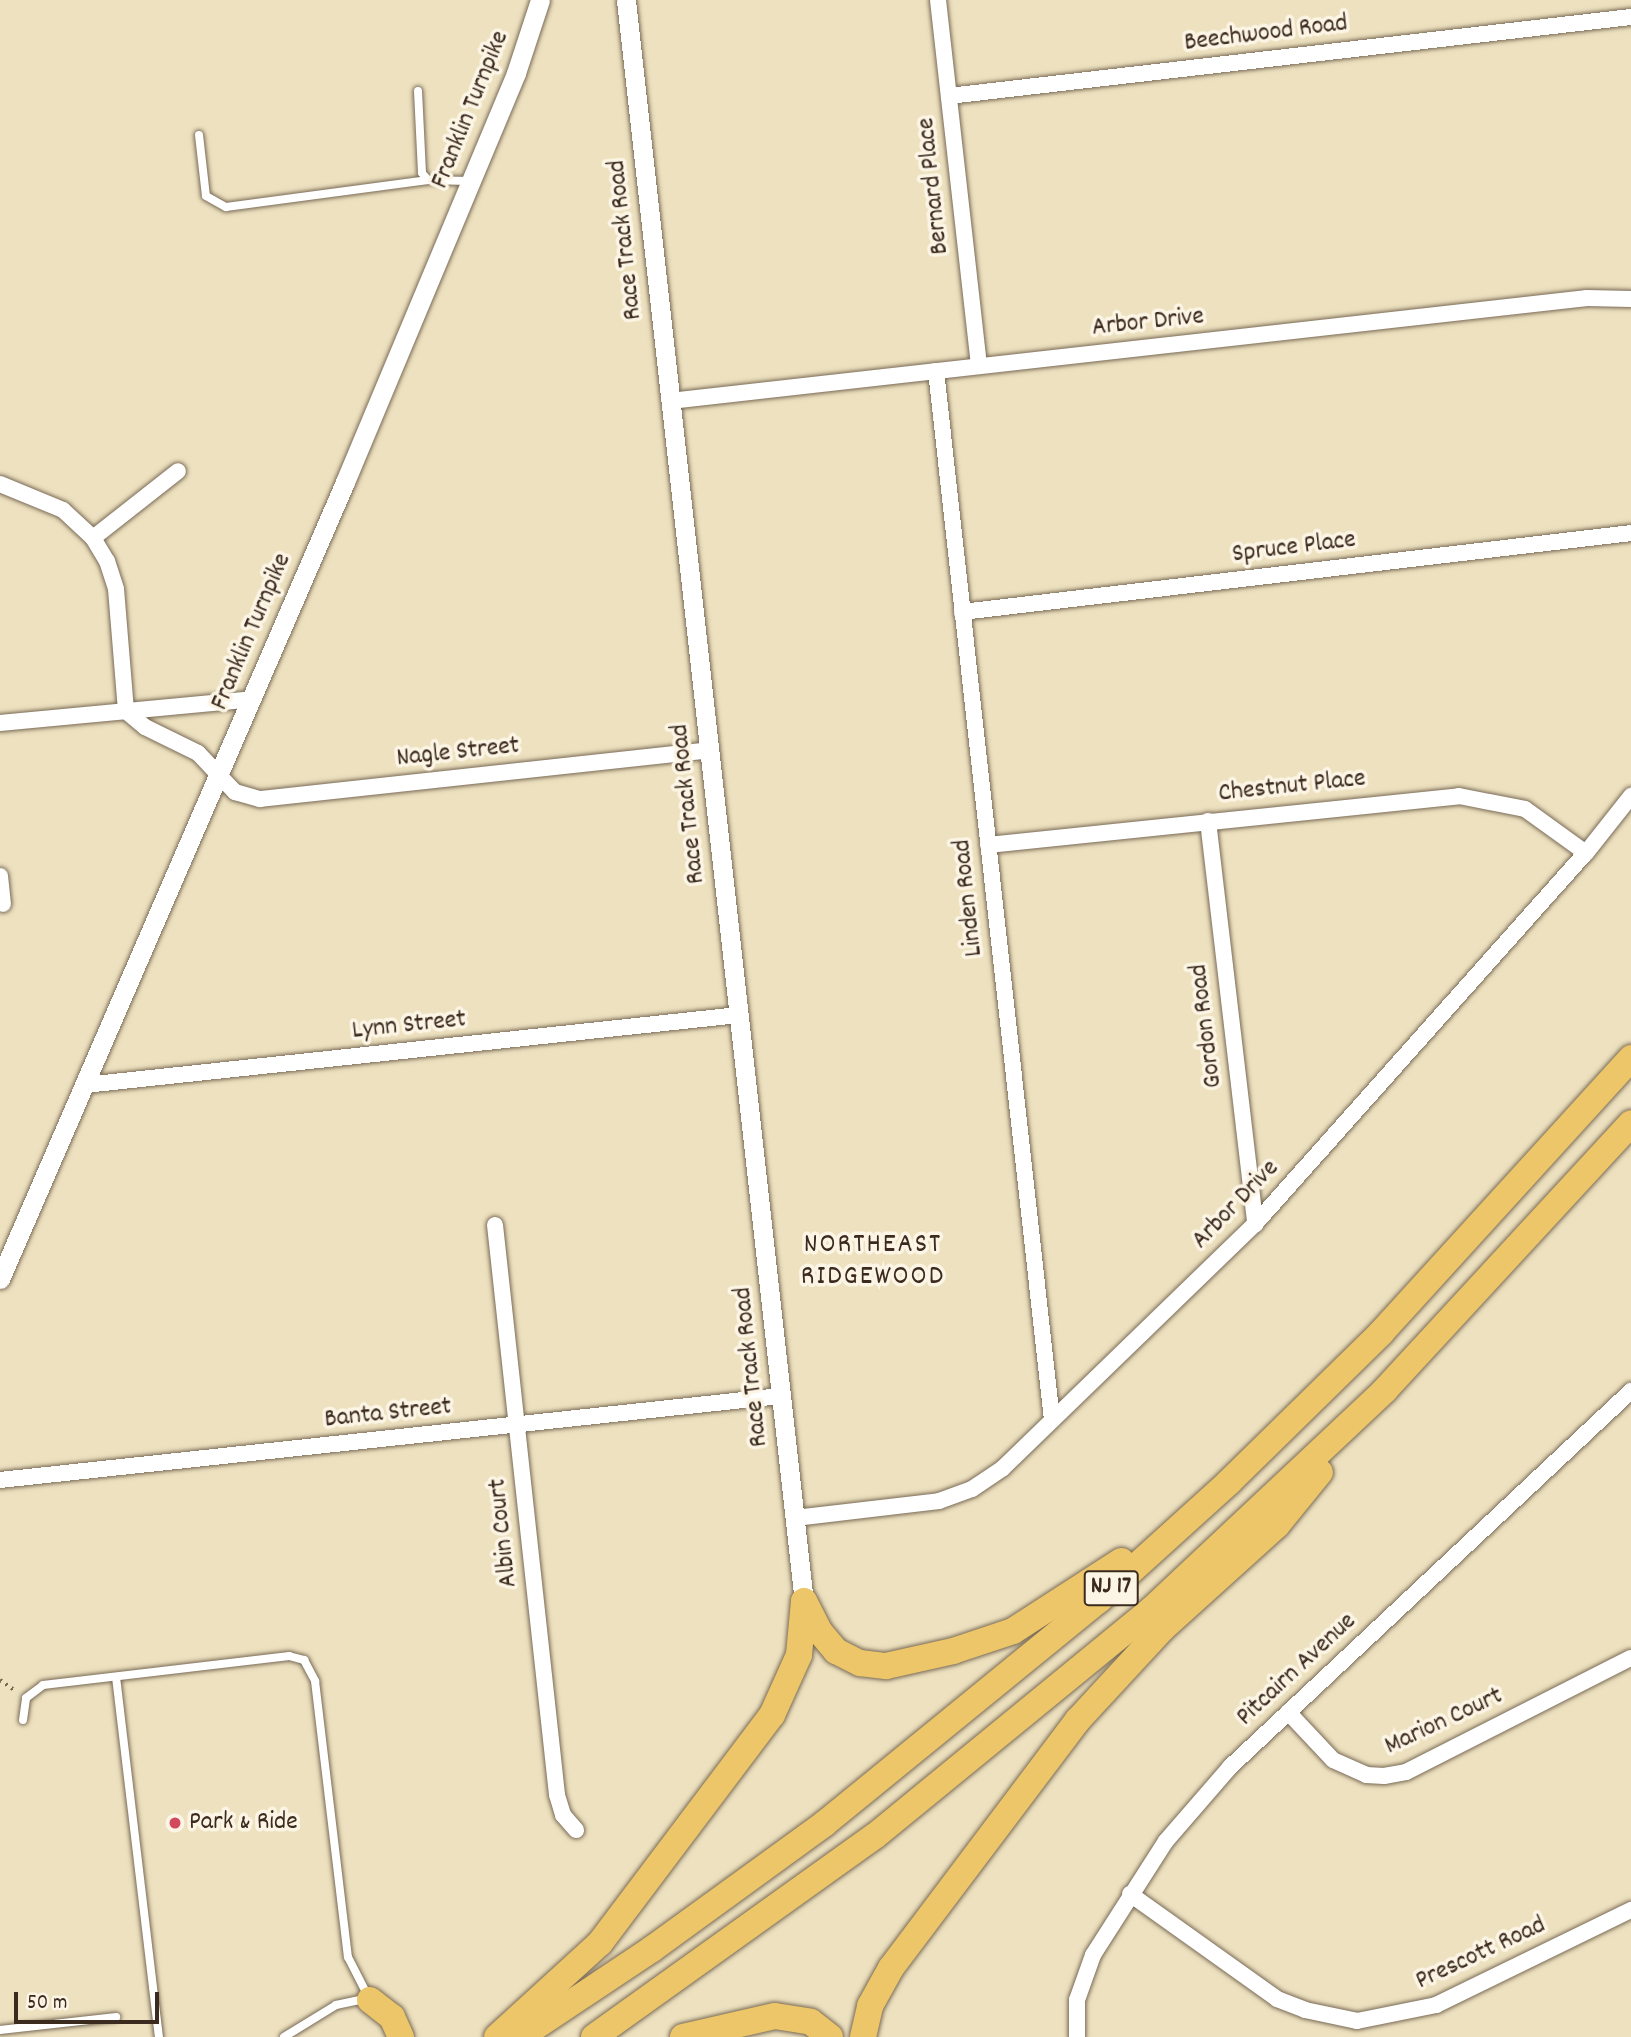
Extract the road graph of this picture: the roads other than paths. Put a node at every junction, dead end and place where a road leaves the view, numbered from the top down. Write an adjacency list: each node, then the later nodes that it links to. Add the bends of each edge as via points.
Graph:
1 (540, 0): 9 (street, Franklin Turnpike)
2 (626, 0): 13 (street, Race Track Road)
3 (938, 0): 6 (street, Bernard Place)
4 (1631, 17): 6 (street, Beechwood Road)
5 (418, 91): 8 (lane, via 419,161)
6 (949, 96): 11 (street, Bernard Place)
7 (199, 135): 8 (lane, via 206,196 226,207)
8 (428, 180): 9 (lane)
9 (472, 181): 19 (street, Franklin Turnpike)
10 (1631, 299): 11 (street, Arbor Drive, via 1587,298)
11 (979, 366): 12 (street, Arbor Drive)
12 (936, 371): 13 (street, Arbor Drive); 18 (street, Linden Road)
13 (670, 401): 22 (street, Race Track Road)
14 (178, 471): 17 (street)
15 (0, 484): 17 (street, via 63,510)
16 (1631, 533): 18 (street, Spruce Place)
17 (93, 538): 20 (street, via 116,589)
18 (962, 612): 26 (street, Linden Road)
19 (252, 699): 20 (street); 23 (street, Franklin Turnpike)
20 (127, 711): 21 (street); 23 (street, Nagle Street, via 145,727 198,753)
21 (0, 723)
22 (710, 750): 23 (street, Nagle Street, via 267,799 235,792); 30 (street, Race Track Road)
23 (220, 775): 32 (street, Franklin Turnpike)
24 (1631, 796): 27 (street, Arbor Drive)
25 (1208, 821): 26 (street, Chestnut Place); 27 (street, Chestnut Place, via 1413,798 1483,797 1546,820); 34 (street, Gordon Road)
26 (988, 845): 40 (street, Linden Road)
27 (1586, 853): 34 (street, Arbor Drive)
28 (0, 877): 29 (street)
29 (3, 904)
30 (739, 1015): 32 (street, Lynn Street); 39 (street, Race Track Road)
31 (1631, 1058): 43 (highway, NJ 17, via 1430,1282)
32 (85, 1085): 36 (street, Franklin Turnpike)
33 (1631, 1123): 37 (highway, NJ 17)
34 (1255, 1224): 40 (street, Arbor Drive)
35 (495, 1225): 41 (street, Albin Court)
36 (0, 1279)
37 (1385, 1390): 61 (highway, NJ 17, via 1160,1602 998,1739 800,1893); 64 (highway, via 1277,1525 1148,1643 1078,1720 891,1968 870,2006)
38 (1631, 1391): 48 (street, Pitcairn Avenue)
39 (781, 1396): 41 (street, Banta Street); 44 (street, Race Track Road)
40 (1052, 1420): 44 (street, Arbor Drive, via 1003,1468 956,1496)
41 (517, 1425): 42 (street, Banta Street); 50 (street, Albin Court, via 557,1795 563,1815)
42 (0, 1480)
43 (1204, 1505): 45 (highway, via 1030,1623 953,1651 886,1666 860,1663 827,1642); 60 (highway, NJ 17, via 1046,1646 852,1802 710,1908)
44 (795, 1518): 45 (street, Race Track Road)
45 (804, 1601): 59 (highway, via 799,1655 772,1715 600,1943)
46 (1631, 1658): 48 (street, Marion Court, via 1406,1772 1384,1776 1366,1775 1333,1760)
47 (117, 1676): 49 (lane, via 44,1685 26,1698); 53 (lane, via 289,1656 309,1665 315,1681 346,1947 351,1967); 56 (lane)
48 (1288, 1712): 51 (street, Pitcairn Avenue, via 1230,1767 1166,1841)
49 (23, 1720)
50 (576, 1830)
51 (1130, 1894): 52 (street, Prescott Road, via 1277,1999 1357,2021 1436,2005); 65 (street, Pitcairn Avenue, via 1083,1977)
52 (1631, 1910)
53 (370, 2000): 57 (lane, via 336,2005); 58 (highway, via 392,2017)
54 (116, 2017): 55 (lane)
55 (0, 2030)
56 (159, 2037)
57 (284, 2037)
58 (401, 2037)
59 (497, 2037)
60 (520, 2037)
61 (594, 2037)
62 (683, 2037): 63 (highway, via 775,2016 811,2022)
63 (830, 2037)
64 (863, 2037)
65 (1077, 2037)

